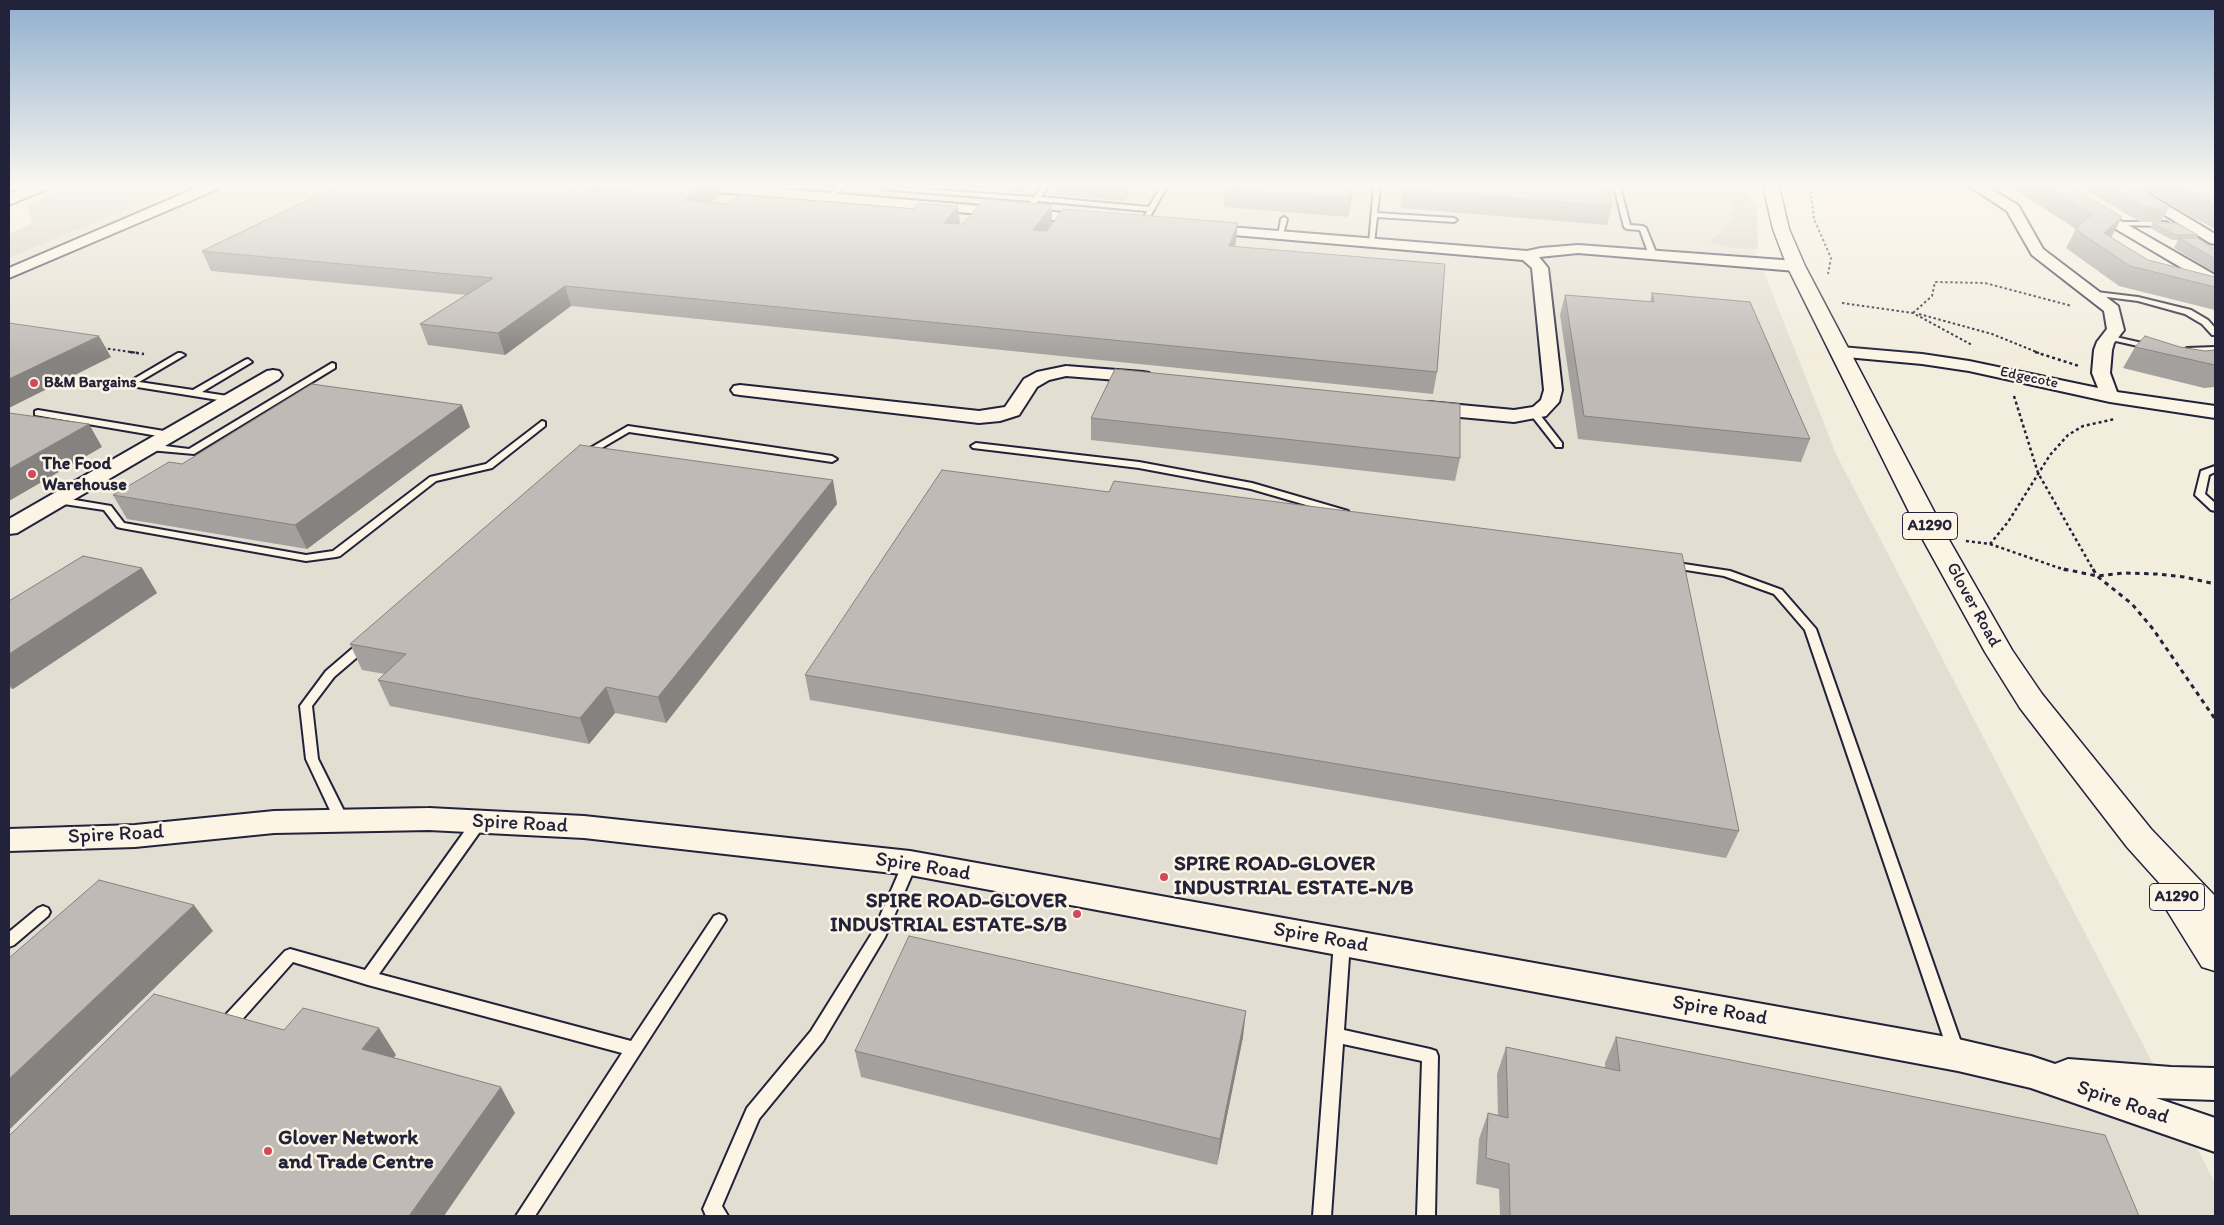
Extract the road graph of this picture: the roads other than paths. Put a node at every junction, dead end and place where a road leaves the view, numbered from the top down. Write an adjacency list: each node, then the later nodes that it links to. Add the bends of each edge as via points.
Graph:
1 (79, 243): 10 (street)
2 (1373, 243): 8 (street)
3 (1649, 243): 7 (lane)
4 (1787, 243): 9 (main road, Glover Road / A1290)
5 (2032, 243): 12 (street, via 2037,252)
6 (2149, 243): 11 (street)
7 (1653, 255): 8 (street, via 1578,248); 9 (street)
8 (1527, 256): 31 (street, via 1540,268 1553,390 1550,402)
9 (1796, 266): 18 (main road, Glover Road / A1290)
10 (9, 273)
11 (2215, 281)
12 (2091, 293): 13 (lane, via 2138,299 2188,312 2205,322); 14 (street, via 2112,309 2116,330)
13 (2215, 333)
14 (2110, 337): 15 (lane); 26 (street, via 2103,350 2101,373)
15 (2158, 348)
16 (2215, 349): 17 (lane)
17 (2176, 350)
18 (1841, 352): 26 (street, Edgecote, via 1922,359); 50 (main road, Glover Road / A1290, via 1935,538 1999,652 2032,701)
19 (178, 357): 25 (lane, via 131,383)
20 (248, 362): 25 (lane)
21 (332, 366): 37 (lane)
22 (273, 375): 27 (street)
23 (1165, 380): 24 (street, via 1066,370 1030,383 1012,411 979,417)
24 (740, 390)
25 (194, 393): 27 (lane)
26 (2110, 396): 29 (street, Edgecote)
27 (231, 399): 33 (street)
28 (1408, 406): 31 (street, via 1514,416)
29 (2215, 412)
30 (38, 413): 33 (lane)
31 (1534, 413): 34 (lane)
32 (542, 424): 42 (lane, via 489,466 433,479 336,554 306,558 121,525 108,508)
33 (170, 435): 36 (street)
34 (1558, 445)
35 (976, 446): 44 (lane, via 1139,465 1252,486)
36 (149, 447): 37 (lane); 42 (street)
37 (190, 452): 38 (lane)
38 (209, 454)
39 (579, 458): 40 (lane, via 628,430)
40 (832, 459)
41 (2215, 469): 43 (lane, via 2204,473 2200,495)
42 (57, 500): 45 (street)
43 (2215, 508)
44 (1353, 515)
45 (9, 528)
46 (1658, 564): 63 (lane, via 1726,573 1778,592 1810,629)
47 (373, 637): 48 (lane, via 330,674 306,706 312,759)
48 (342, 821): 49 (street, Spire Road, via 429,819); 51 (street, Spire Road, via 274,822 135,836)
49 (479, 822): 52 (street, Spire Road, via 584,827); 59 (lane)
50 (2139, 838): 54 (main road, Glover Road / A1290); 58 (main road, Glover Road / A1290)
51 (9, 840)
52 (910, 862): 57 (street, Spire Road); 68 (lane, via 880,933 817,1036 753,1114 712,1209)
53 (43, 912): 56 (lane)
54 (2215, 919)
55 (719, 920): 62 (lane)
56 (9, 941)
57 (1342, 942): 61 (lane); 63 (street, Spire Road)
58 (2215, 956)
59 (368, 978): 60 (lane, via 290,955); 62 (lane)
60 (225, 1028)
61 (1336, 1034): 69 (lane); 70 (lane, via 1430,1056)
62 (633, 1049): 67 (lane)
63 (1958, 1055): 64 (street, Spire Road)
64 (2031, 1072): 65 (street, Spire Road); 66 (street, Spire Road)
65 (2215, 1084)
66 (2215, 1135)
67 (526, 1216)
68 (719, 1216)
69 (1322, 1216)
70 (1426, 1216)

